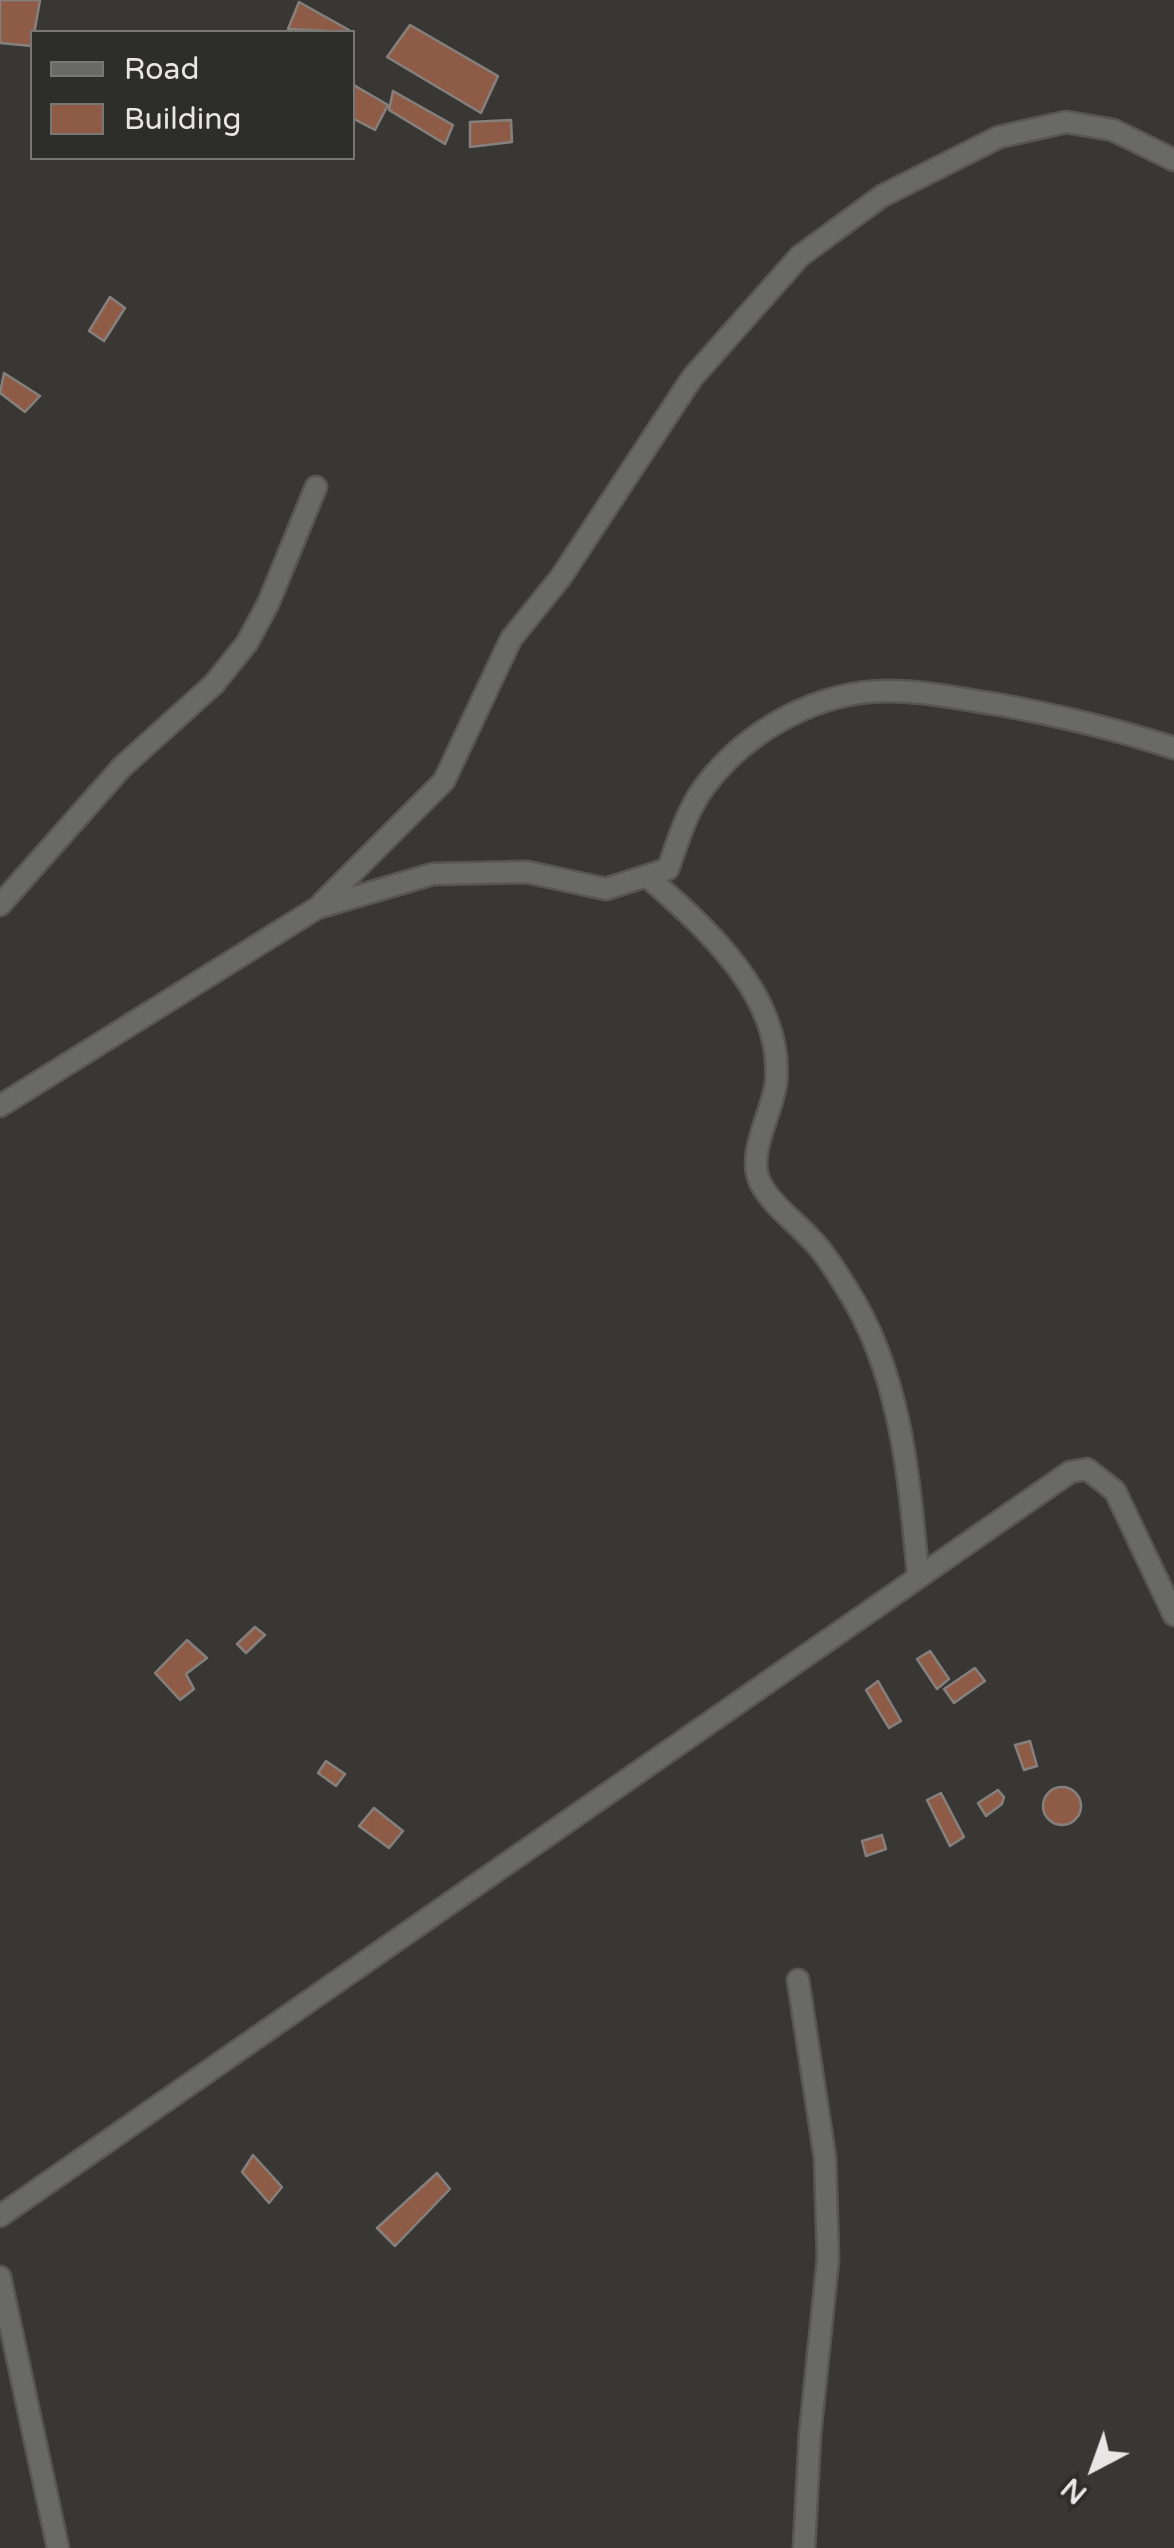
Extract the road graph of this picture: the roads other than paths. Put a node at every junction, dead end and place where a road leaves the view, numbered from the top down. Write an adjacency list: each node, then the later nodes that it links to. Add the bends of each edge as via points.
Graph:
1 (1174, 160): 6 (street, via 1113,130 1066,122 998,137 882,196 800,256 692,378 511,640 444,781)
2 (316, 487): 5 (street, via 246,643)
3 (1174, 748): 4 (street, via 1045,713 957,698 888,690 842,697 758,734 705,786 668,869)
4 (648, 877): 6 (street, via 606,889 527,872 432,874); 8 (street, via 734,963 765,1023 776,1080 756,1156 759,1182 816,1243 872,1341 911,1475)
5 (0, 905)
6 (318, 908): 7 (street)
7 (0, 1106)
8 (918, 1574): 9 (street, via 1070,1472 1087,1469 1114,1492); 11 (street)
9 (1174, 1615)
10 (798, 1980): 14 (street, via 825,2158 828,2260)
11 (0, 2216)
12 (0, 2277): 13 (street)
13 (58, 2548)
14 (804, 2548)

